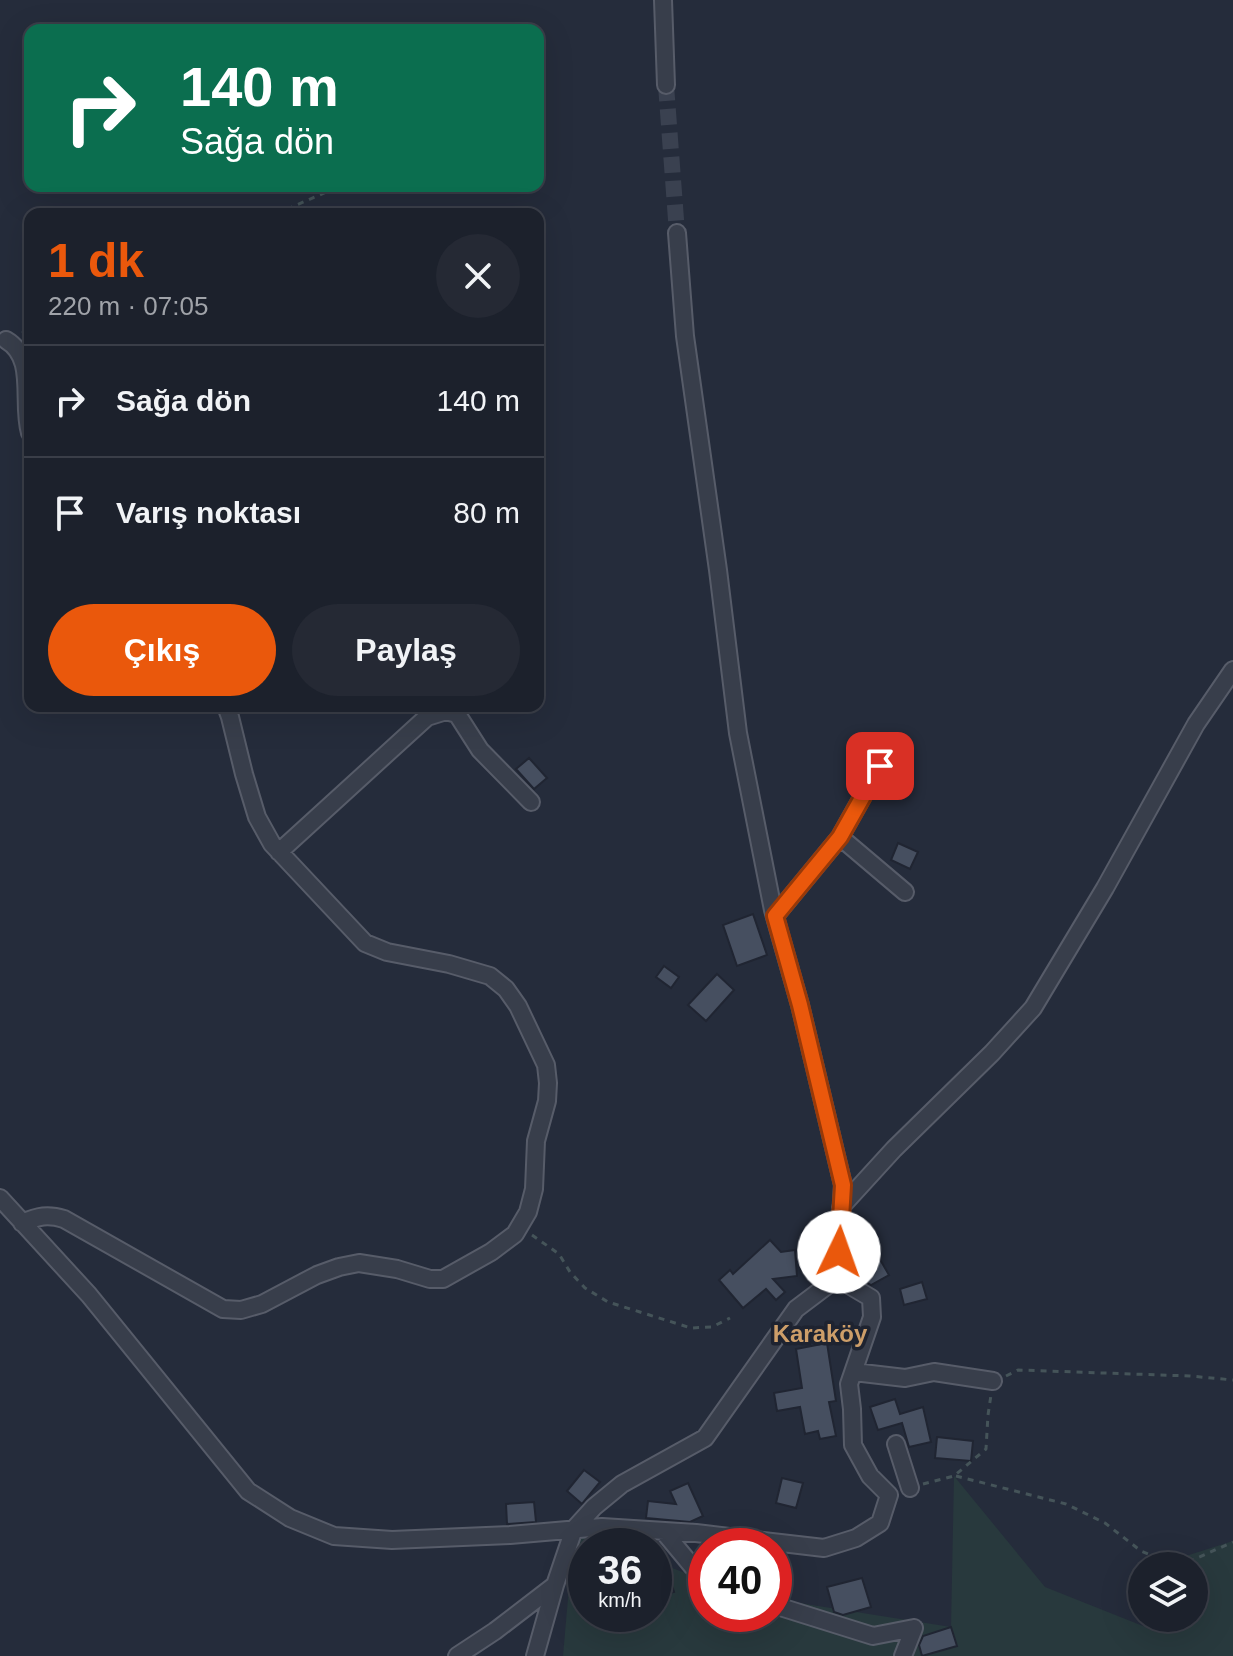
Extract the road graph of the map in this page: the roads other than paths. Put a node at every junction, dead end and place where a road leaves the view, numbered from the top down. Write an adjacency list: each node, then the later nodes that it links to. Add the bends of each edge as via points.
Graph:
1 (663, 0): 2 (street)
2 (666, 85)
3 (677, 233): 15 (street, via 685,336 738,733)
4 (6, 340): 5 (street)
5 (24, 362)
6 (1233, 670): 17 (street, via 1196,724 1033,1008)
7 (228, 712): 13 (street, via 257,817)
8 (443, 712): 13 (street, via 427,717)
9 (450, 712): 11 (street, via 457,714 480,750)
10 (893, 742): 12 (street)
11 (531, 802)
12 (840, 837): 14 (street); 15 (street)
13 (279, 852): 18 (street, via 365,943 490,976 518,1006 546,1065 548,1083 536,1141 534,1189 516,1231 443,1279 359,1263 317,1275 241,1310 211,1303 64,1219 37,1216)
14 (905, 892)
15 (775, 916): 17 (street, via 835,1148 843,1185)
16 (0, 1198): 18 (street)
17 (841, 1207): 19 (street)
18 (22, 1223): 27 (street, via 89,1295 248,1491 290,1518 334,1536 392,1540)
19 (837, 1278): 20 (street, via 871,1298 872,1317); 24 (street, via 796,1309 705,1438 622,1484)
20 (854, 1372): 21 (street, via 905,1378 934,1372); 28 (street, via 849,1384 853,1445 870,1476 889,1495 880,1523 824,1548)
21 (993, 1381)
22 (896, 1444): 23 (street)
23 (910, 1488)
24 (575, 1528)
25 (588, 1528): 26 (street)
26 (617, 1528)
27 (568, 1530)
28 (672, 1532)
29 (672, 1542): 31 (street)
30 (568, 1547): 32 (street)
31 (688, 1561)
32 (555, 1585): 34 (street); 35 (street)
33 (792, 1611): 36 (street, via 873,1636 914,1628)
34 (457, 1656)
35 (535, 1656)
36 (903, 1656)

